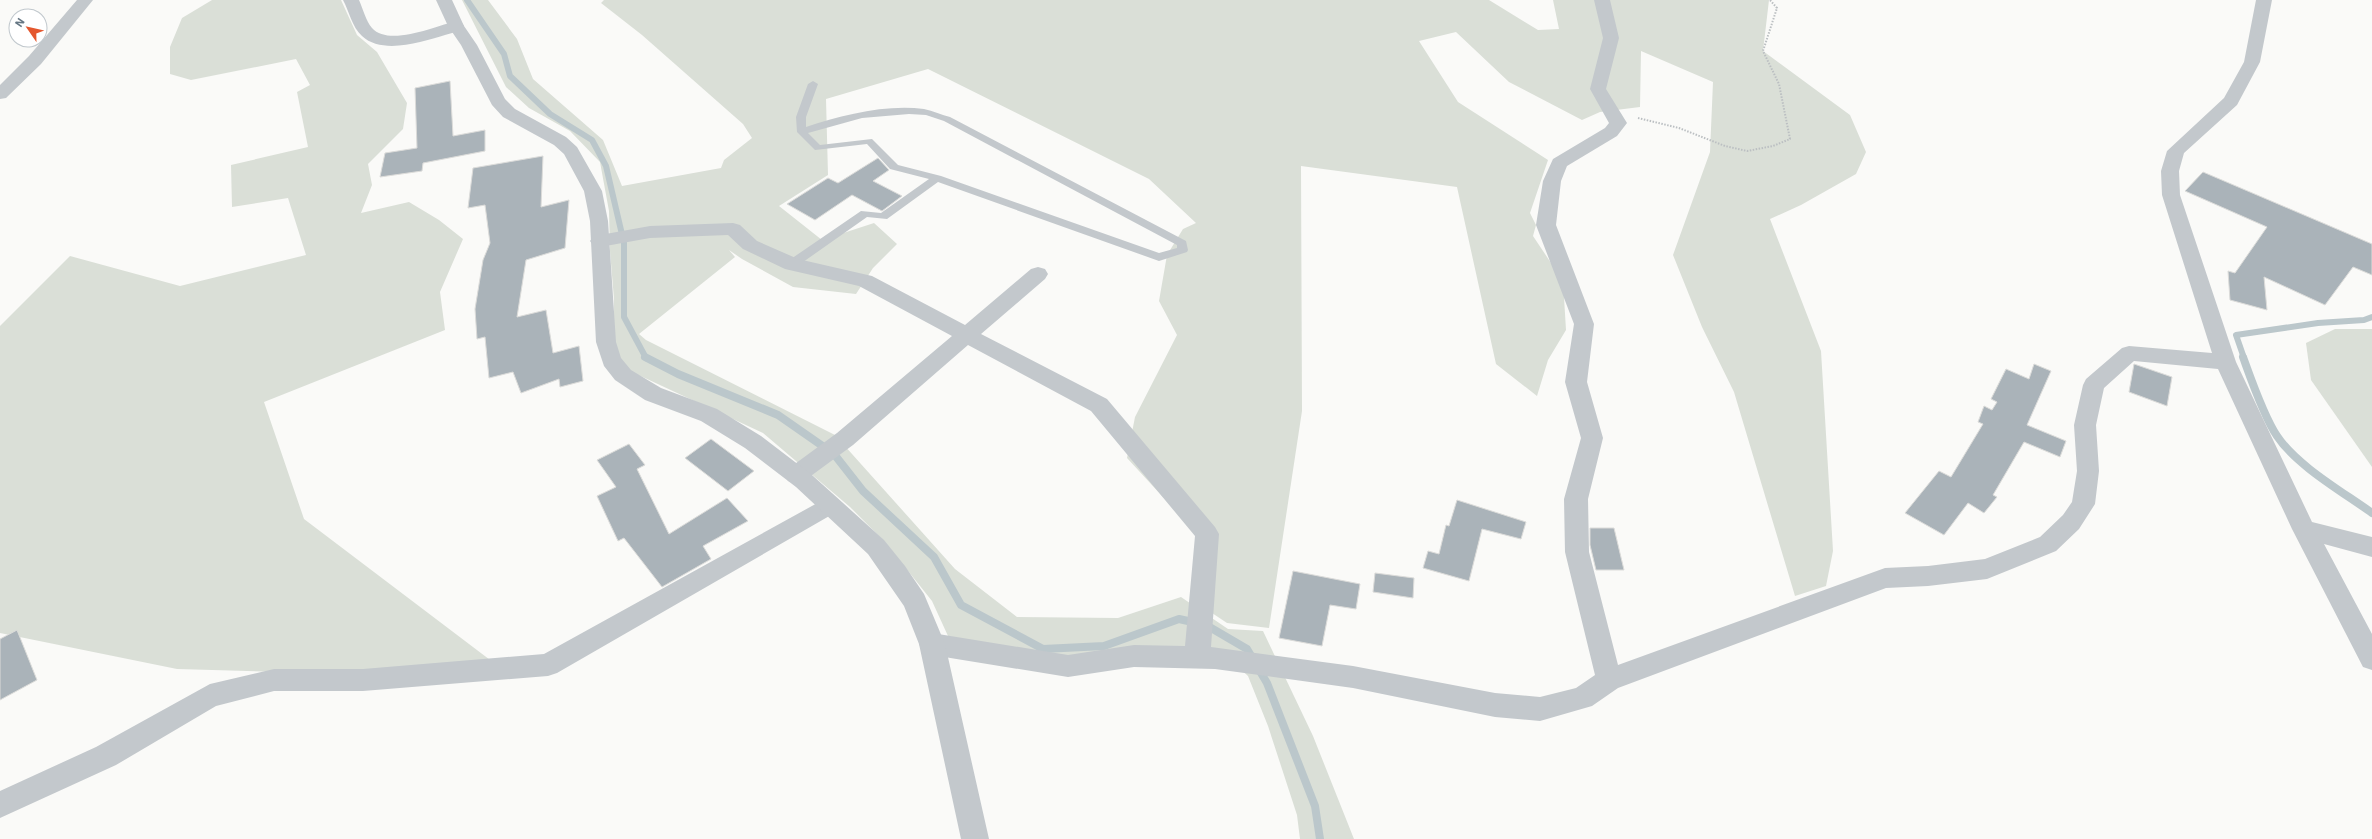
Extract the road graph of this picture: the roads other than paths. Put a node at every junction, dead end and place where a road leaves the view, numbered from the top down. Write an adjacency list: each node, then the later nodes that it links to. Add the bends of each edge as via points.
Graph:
1 (85, 0): 8 (street, via 35,60)
2 (351, 0): 6 (street, via 368,33 376,37 399,40 421,38)
3 (444, 0): 6 (street)
4 (1602, 0): 23 (street, via 1611,38 1598,89 1618,123 1611,132 1559,164 1552,181 1546,225 1584,324 1576,382 1592,438 1576,499 1577,552)
5 (2264, 0): 15 (street, via 2252,62 2231,101 2176,151 2170,171 2171,195)
6 (456, 26): 11 (street, via 469,45 498,101 509,113 560,141 571,151 593,190)
7 (813, 84): 9 (lane, via 801,117)
8 (0, 94)
9 (802, 132): 10 (lane, via 818,148 869,141 894,167); 10 (lane, via 823,124 900,110 925,112 947,119 1182,243 1183,250 1159,257)
10 (938, 178): 12 (lane, via 883,217 865,213)
11 (600, 241): 12 (street, via 650,232 733,229 750,245); 16 (street, via 606,342 615,366 653,394 709,415 753,442)
12 (792, 264): 14 (street, via 865,281)
13 (1038, 274): 14 (street)
14 (966, 334): 16 (street, via 845,439); 21 (street, via 1099,405 1207,534)
15 (2225, 362): 18 (street); 23 (street, via 2129,353 2094,385 2085,425 2088,471 2083,504 2071,522 2048,544 1987,569 1885,578)
16 (796, 475): 17 (street)
17 (830, 505): 20 (street, via 876,547 896,573 915,602); 24 (street, via 548,665 363,680 274,680 210,696 106,756)
18 (2304, 529): 19 (street); 22 (street)
19 (2372, 547)
20 (932, 644): 21 (street, via 1068,666 1134,656); 25 (street)
21 (1197, 658): 23 (street, via 1214,658 1353,677 1495,705 1540,709 1583,698)
22 (2372, 659)
23 (1609, 680)
24 (0, 805)
25 (975, 839)

